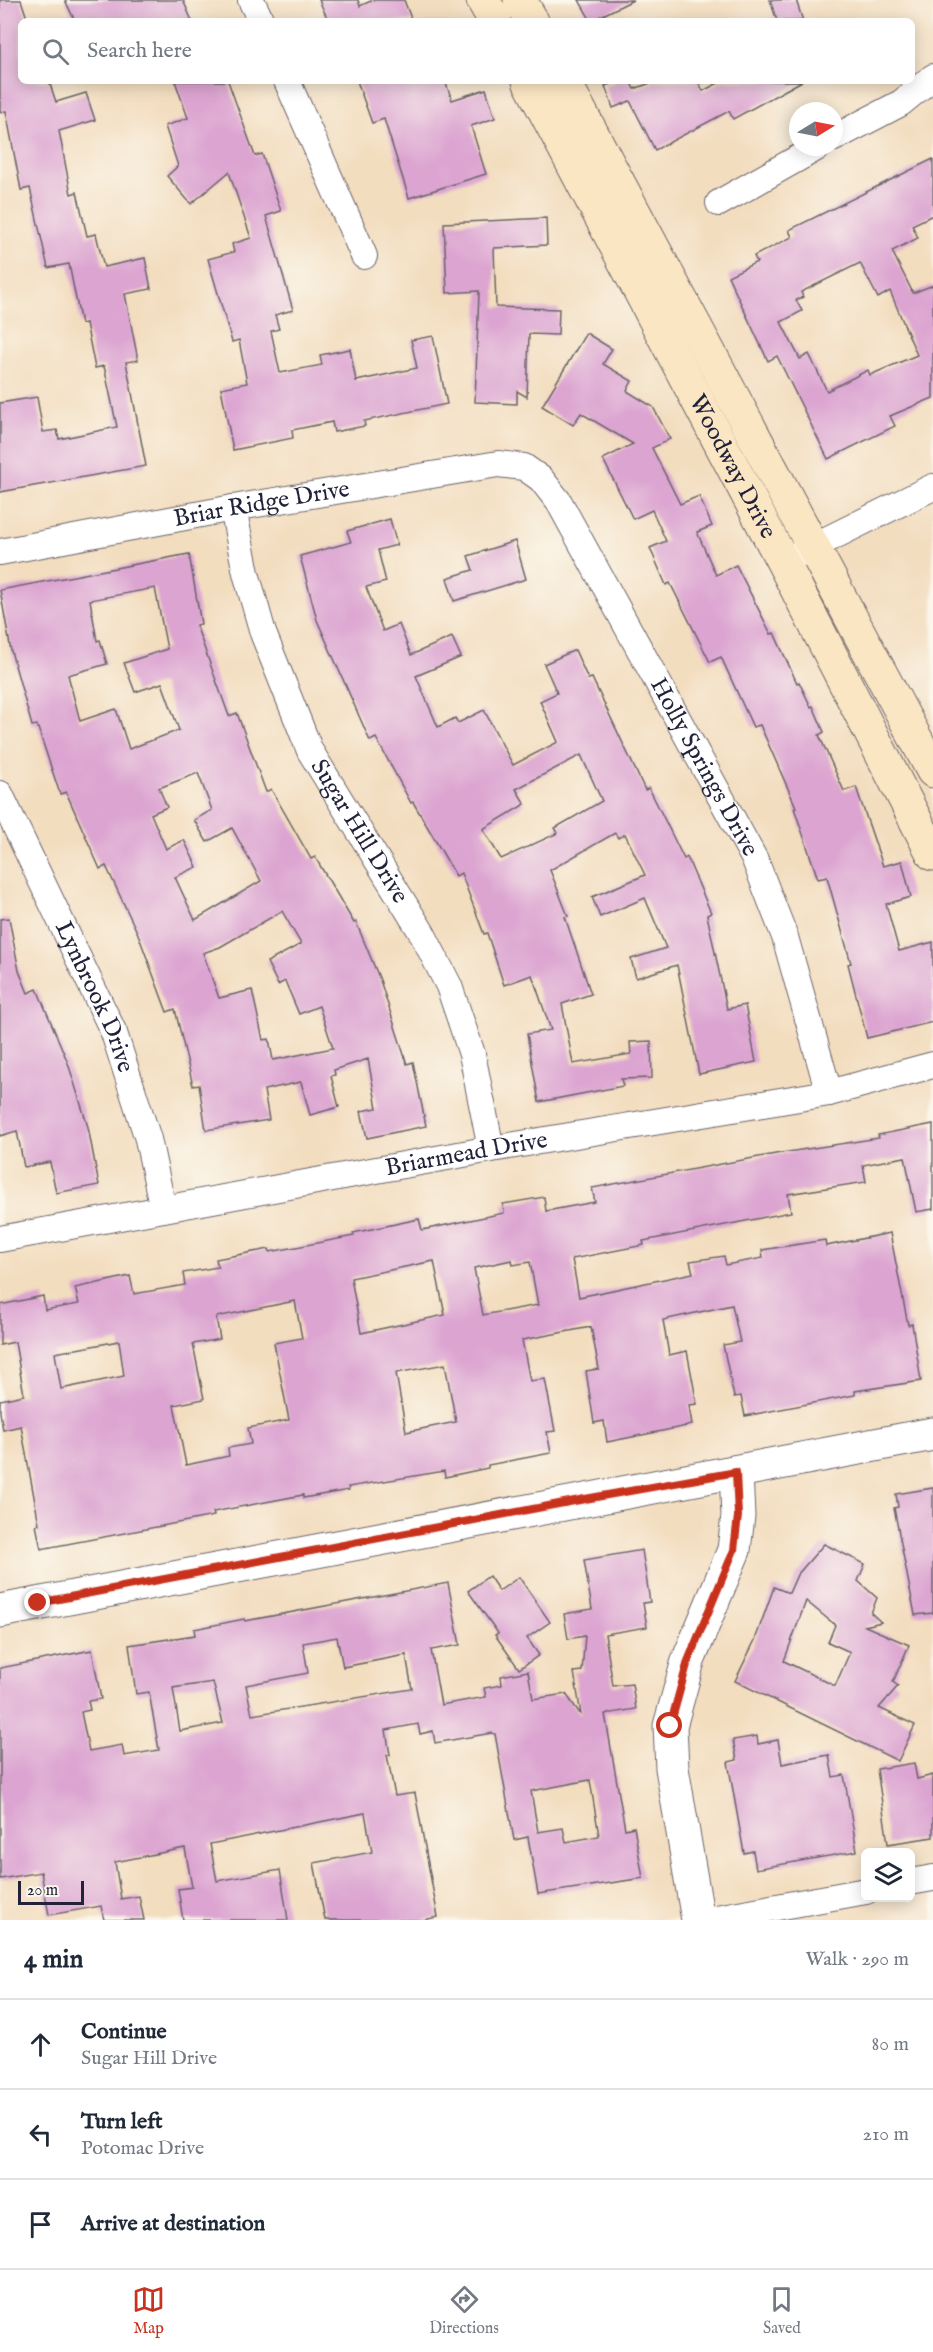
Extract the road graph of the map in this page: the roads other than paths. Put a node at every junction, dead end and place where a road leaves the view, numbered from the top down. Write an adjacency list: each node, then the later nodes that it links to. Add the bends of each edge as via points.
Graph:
1 (251, 0): 4 (street)
2 (483, 0): 5 (main road)
3 (520, 0): 6 (main road)
4 (260, 18)
5 (493, 18)
6 (530, 18)
7 (933, 77): 10 (street, via 901,103)
8 (288, 84): 13 (street)
9 (551, 89): 17 (main road, Woodway Drive); 19 (main road, Woodway Drive)
10 (843, 133)
11 (802, 156): 12 (street)
12 (719, 203)
13 (364, 256)
14 (524, 467): 16 (street, Briar Ridge Drive, via 498,464); 24 (street, Holly Springs Drive, via 541,479 559,502 754,860 785,937)
15 (933, 487): 17 (street)
16 (233, 508): 18 (street, Briar Ridge Drive); 25 (street, Sugar Hill Drive, via 263,633 310,751 411,914 449,986 472,1053)
17 (812, 546): 19 (street); 20 (main road, Woodway Drive)
18 (0, 552)
19 (783, 562): 22 (main road, Woodway Drive)
20 (933, 771)
21 (0, 794): 26 (street, Lynbrook Drive, via 114,1033 148,1139)
22 (933, 854)
23 (933, 1065): 24 (street, Briarmead Drive)
24 (829, 1093): 25 (street, Briarmead Drive)
25 (490, 1149): 26 (street, Briarmead Drive)
26 (163, 1209): 27 (street, Briarmead Drive)
27 (0, 1239)
28 (933, 1434): 29 (street)
29 (736, 1472): 30 (street); 34 (street, via 738,1516 734,1550 688,1661 670,1726 672,1768)
30 (0, 1611)
31 (933, 1878): 32 (street)
32 (915, 1881)
33 (861, 1892): 35 (street)
34 (698, 1920)
35 (705, 1920)

